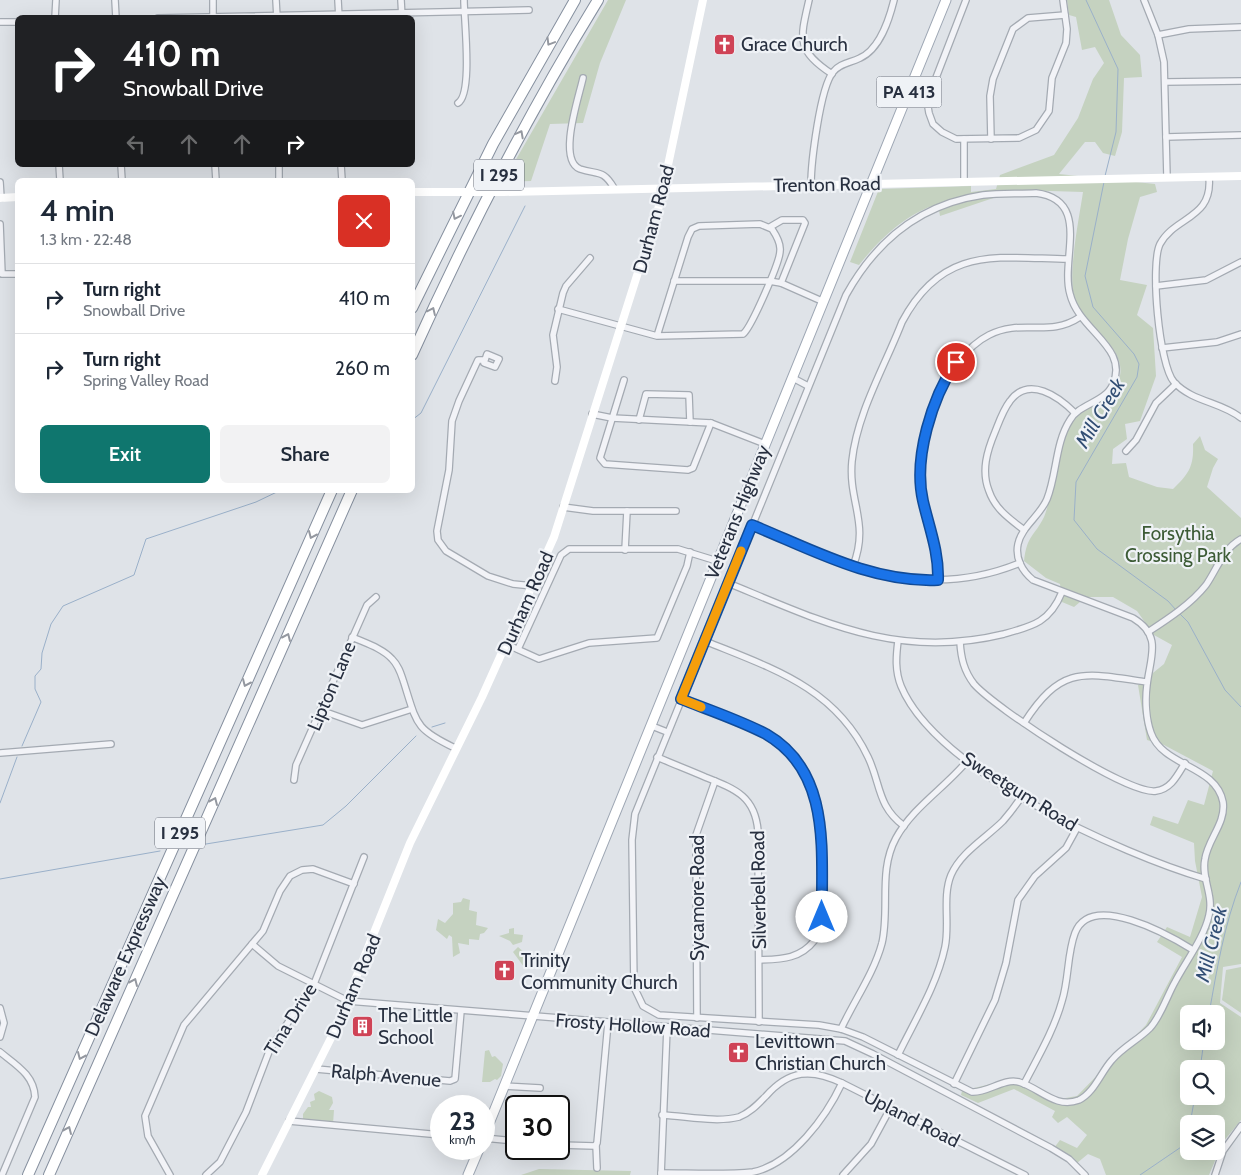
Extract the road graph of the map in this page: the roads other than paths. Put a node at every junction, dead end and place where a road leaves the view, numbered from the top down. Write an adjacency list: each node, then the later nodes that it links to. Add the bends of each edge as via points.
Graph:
1 (56, 0): 19 (street)
2 (115, 0): 20 (street)
3 (213, 0): 21 (street)
4 (276, 0): 22 (street)
5 (338, 0): 23 (street)
6 (401, 0): 24 (street)
7 (464, 0): 18 (street)
8 (576, 0): 63 (highway, I 295, one-way to 63, via 493,144)
9 (598, 0): 71 (highway, I 295, one-way to 9, via 470,230)
10 (703, 0): 48 (main road, Durham Road)
11 (810, 0): 30 (street, via 802,33 804,48 812,60)
12 (894, 0): 30 (street, via 875,46)
13 (946, 0): 45 (main road, Veterans Highway / PA 413)
14 (966, 0): 37 (street, via 927,101 931,119 938,129 951,137)
15 (1063, 0): 25 (street)
16 (1144, 0): 29 (street)
17 (529, 10): 18 (street)
18 (464, 12): 24 (street); 34 (street, via 465,96)
19 (56, 15)
20 (116, 15)
21 (213, 15)
22 (277, 15)
23 (339, 15)
24 (402, 15)
25 (1065, 15): 38 (street, via 1067,38 1052,78 1046,118 1036,130 1024,136); 38 (street, via 1028,18 1013,30 992,84)
26 (0, 22): 27 (street)
27 (15, 22)
28 (1241, 27): 29 (street, via 1189,29)
29 (1158, 35): 33 (street)
30 (832, 74): 46 (street, via 813,148)
31 (583, 78): 47 (street, via 569,157 579,168 603,174)
32 (1241, 81): 33 (street)
33 (1165, 82): 36 (street)
34 (458, 103)
35 (1241, 135): 36 (street)
36 (1166, 137): 41 (street)
37 (964, 139): 38 (street); 42 (street)
38 (991, 139)
39 (1208, 176): 40 (main road, Trenton Road); 41 (main road, Trenton Road); 62 (street, via 1208,193 1202,207 1161,243 1156,260)
40 (1241, 176)
41 (1167, 177): 43 (main road, Trenton Road)
42 (964, 181): 43 (main road, Trenton Road); 45 (main road, Trenton Road)
43 (991, 181): 50 (street)
44 (0, 182): 52 (street)
45 (872, 183): 46 (main road, Trenton Road); 64 (main road, Veterans Highway / PA 413)
46 (811, 185): 48 (main road, Trenton Road)
47 (614, 188): 48 (main road, Trenton Road); 49 (main road, Trenton Road, bridge)
48 (664, 188): 67 (main road, Durham Road)
49 (415, 192)
50 (993, 194): 56 (street, via 1036,193 1056,199 1070,219); 77 (street, via 966,198 931,210 901,228 879,247 846,294)
51 (15, 197): 52 (main road)
52 (0, 198)
53 (0, 224): 58 (street, via 2,274)
54 (770, 227): 59 (street, via 760,224 696,227 688,237); 60 (street, via 780,252); 61 (street, via 782,220 803,220 805,223)
55 (590, 258): 65 (street, via 566,286)
56 (1068, 259): 66 (street, via 1069,290); 99 (street, via 1006,256 971,261 939,278 913,304 902,322 856,442 852,463 853,488 861,532)
57 (1241, 262): 62 (street, via 1206,280)
58 (15, 274)
59 (674, 280): 60 (street); 69 (street)
60 (769, 281): 61 (street); 69 (street, via 752,323 743,334)
61 (781, 283): 64 (street)
62 (1156, 286): 70 (street)
63 (415, 302)
64 (824, 302): 73 (main road, Veterans Highway / PA 413)
65 (558, 309): 67 (street); 75 (street, via 553,335 557,367)
66 (1080, 317): 78 (street, via 1110,350 1116,369 1108,392); 100 (street, via 1058,328 1026,326 995,332 968,350 952,368 925,434 920,469 923,501 936,547)
67 (620, 326): 69 (street); 79 (main road, Durham Road)
68 (1241, 334): 70 (street, via 1217,342)
69 (657, 336)
70 (1162, 348): 76 (street, via 1167,370)
71 (415, 349)
72 (486, 360): 102 (street, via 480,359 475,365 454,414 450,430 448,481 436,534 446,551 476,570 497,580)
73 (793, 378): 77 (street); 85 (main road, Veterans Highway / PA 413)
74 (624, 380): 80 (street)
75 (555, 381)
76 (1176, 384): 81 (street); 86 (street, via 1156,403 1136,440)
77 (808, 386): 92 (street)
78 (1075, 413): 93 (street, via 1063,434 1047,498); 93 (street, via 1056,395 1044,390 1030,390 1011,399 1000,418 986,458 986,484 997,506)
79 (592, 414): 80 (street); 89 (main road, Durham Road)
80 (612, 418): 82 (street); 84 (street, via 600,458 602,462 688,470 696,464)
81 (1241, 418)
82 (639, 420): 83 (street); 83 (street, via 646,394 689,395)
83 (690, 422): 84 (street)
84 (711, 423): 85 (street)
85 (764, 444): 97 (main road, Veterans Highway / PA 413)
86 (1126, 451)
87 (331, 493): 167 (highway, Delaware Expressway / I 295, one-way to 167)
88 (351, 493): 168 (highway, Delaware Expressway / I 295, one-way to 88)
89 (564, 507): 91 (street); 102 (main road, Durham Road)
90 (676, 511): 91 (street)
91 (627, 512): 95 (street)
92 (752, 525): 99 (street); 101 (street)
93 (1024, 530): 98 (street, via 1018,544)
94 (1241, 539): 105 (street, via 1227,550 1202,589 1181,609)
95 (625, 550): 96 (street, via 678,549); 111 (street, via 564,551)
96 (690, 552): 97 (street); 111 (street, via 657,638 588,643 539,659)
97 (717, 562): 117 (main road, Veterans Highway / PA 413)
98 (1020, 563): 100 (street, via 976,576); 103 (street, via 1033,580)
99 (853, 566): 100 (street, via 889,576)
100 (938, 580)
101 (728, 583): 107 (street); 108 (street, via 831,625)
102 (533, 586): 110 (main road, Durham Road)
103 (1062, 592): 105 (street, via 1133,618); 109 (street, via 1055,609 1042,621)
104 (376, 597): 106 (street, Lipton Lane, via 367,605)
105 (1148, 632): 112 (street, via 1153,650)
106 (352, 637): 114 (street, via 393,660); 115 (street, Lipton Lane)
107 (705, 641): 113 (street); 128 (street, via 788,676 830,704 868,756 888,813)
108 (898, 641): 109 (street); 123 (street, Sweetgum Road, via 896,670 906,697 927,726)
109 (960, 642): 116 (street, via 962,661 974,683)
110 (506, 644): 111 (street); 120 (main road, Durham Road)
111 (518, 649)
112 (1147, 682): 116 (street, via 1096,675 1074,677 1047,691); 124 (street, via 1151,733 1159,746)
113 (681, 699): 118 (street); 135 (street, via 751,728 780,745 806,774 817,800 822,855 820,929 806,949 794,957)
114 (412, 709): 115 (street, via 362,725); 120 (street, via 420,728)
115 (320, 710): 125 (street, Lipton Lane, via 296,765)
116 (1024, 723): 124 (street, via 1096,767 1148,791 1167,787)
117 (652, 726): 118 (street); 140 (main road, Veterans Highway / PA 413)
118 (667, 732): 122 (street)
119 (111, 744): 121 (street)
120 (455, 748): 137 (main road, Durham Road, via 410,843)
121 (0, 753)
122 (658, 757): 126 (street, Silverbell Road); 141 (street, via 633,821 634,987 640,1002 653,1013)
123 (968, 760): 127 (street, Sweetgum Road); 128 (street)
124 (1185, 764): 131 (street, via 1214,784 1223,802 1221,822 1205,858)
125 (294, 780)
126 (716, 781): 135 (street, Silverbell Road, via 741,794 756,816); 141 (street, Sycamore Road, via 696,835)
127 (1022, 796): 129 (street, Sweetgum Road); 148 (street, via 1003,820 964,856 951,874 946,944 941,965)
128 (904, 826): 145 (street, via 886,865 885,921 880,950)
129 (1077, 828): 131 (street, Sweetgum Road, via 1159,864); 151 (street, via 1066,848 1035,876 1018,900 1000,985)
130 (364, 857): 132 (street, Tina Drive)
131 (1206, 879): 134 (street, via 1210,912)
132 (354, 884): 133 (street, via 314,869 296,873 284,884 268,922); 136 (street, Tina Drive)
133 (252, 944): 136 (street, Frosty Hollow Road, via 278,966); 169 (street, via 186,1021 146,1110 144,1123 148,1136)
134 (1193, 950): 152 (street, via 1150,1028 1112,1060 1085,1096 1072,1102 1060,1102); 152 (street, via 1161,932 1113,915 1100,914 1083,921 1073,938 1059,1012)
135 (760, 960): 142 (street, Silverbell Road)
136 (314, 984): 137 (street, Frosty Hollow Road); 170 (street, Tina Drive, via 270,1049 246,1112 220,1162)
137 (348, 1001): 139 (street, Frosty Hollow Road); 149 (main road, Durham Road)
138 (0, 1008): 146 (street, via 4,1023)
139 (461, 1011): 140 (street, Frosty Hollow Road); 149 (street, Ralph Avenue, via 455,1079)
140 (532, 1017): 143 (street, Frosty Hollow Road); 153 (main road, Veterans Highway / PA 413)
141 (696, 1018): 142 (street)
142 (759, 1022): 145 (street)
143 (608, 1023): 144 (street, Frosty Hollow Road); 162 (street)
144 (666, 1028): 157 (street); 175 (street, Frosty Hollow Road, via 824,1038 855,1045 1051,1148 1069,1159)
145 (841, 1029): 148 (street)
146 (0, 1037)
147 (0, 1052): 166 (street, via 28,1075 35,1097)
148 (898, 1055): 151 (street)
149 (316, 1069): 158 (main road, Durham Road)
150 (842, 1083): 155 (street, Upland Road); 157 (street, Upland Road, via 822,1076 794,1075 780,1081 752,1110 741,1116); 165 (street, via 823,1117 776,1163 750,1172)
151 (954, 1084): 152 (street, via 978,1092 1006,1082)
152 (1024, 1084)
153 (504, 1086): 154 (street); 156 (main road, Veterans Highway / PA 413)
154 (540, 1088)
155 (891, 1107): 173 (street, via 871,1144); 174 (street, Upland Road)
156 (495, 1109)
157 (662, 1115): 165 (street)
158 (289, 1121): 160 (street); 171 (main road, Durham Road)
159 (1241, 1126): 176 (street, via 1223,1151)
160 (430, 1134)
161 (570, 1145): 162 (street)
162 (596, 1145): 164 (street)
163 (474, 1160): 172 (main road)
164 (597, 1168)
165 (661, 1174)
166 (2, 1175)
167 (28, 1175)
168 (49, 1175)
169 (170, 1175)
170 (206, 1175)
171 (262, 1175)
172 (468, 1175)
173 (843, 1175)
174 (1025, 1175)
175 (1085, 1175)
176 (1215, 1175)

